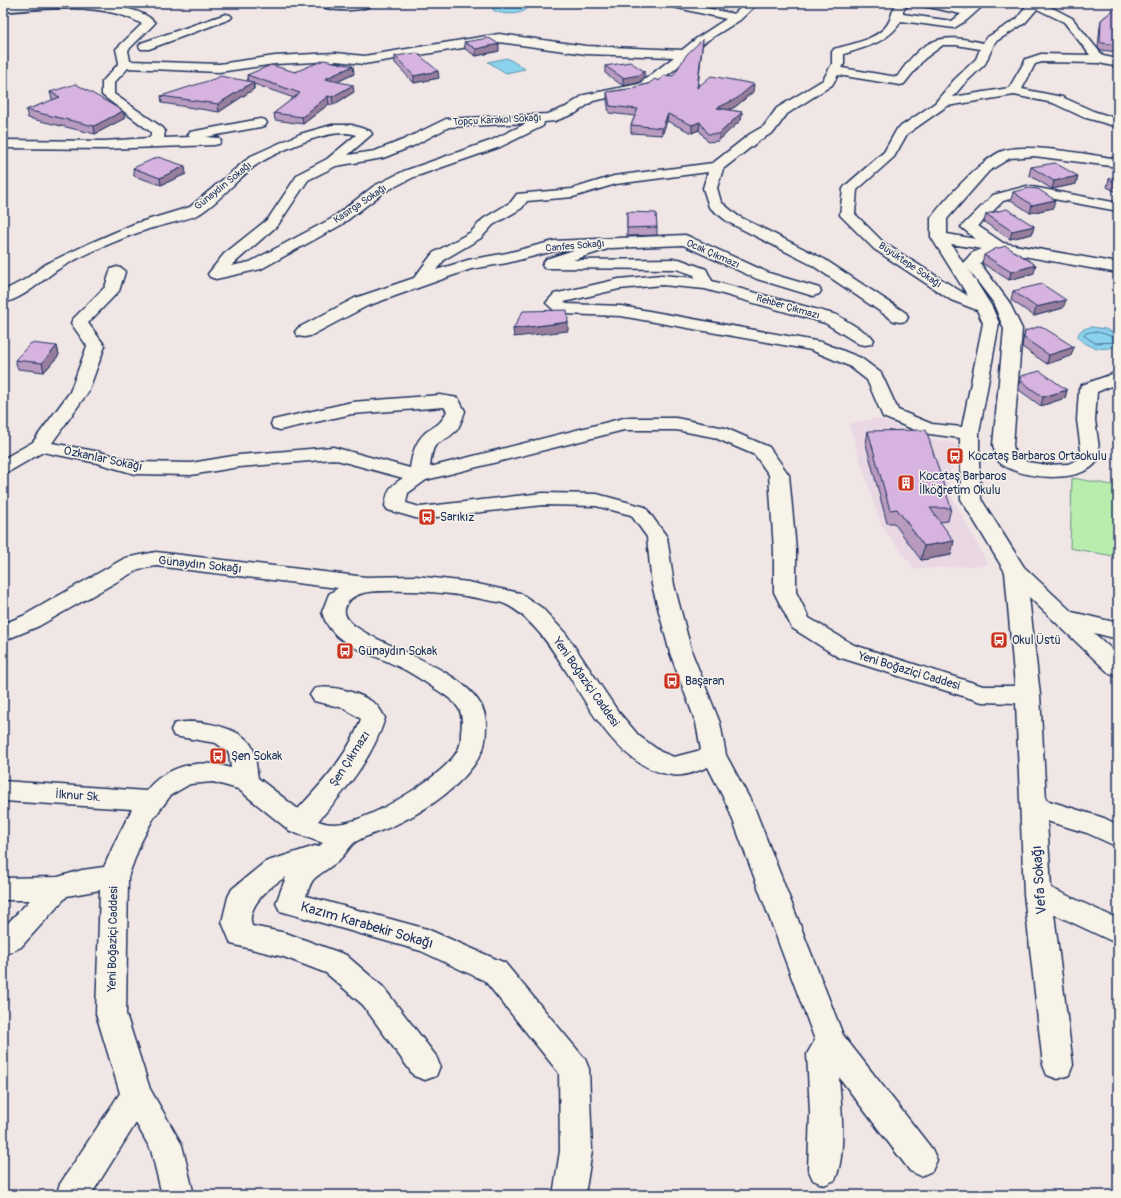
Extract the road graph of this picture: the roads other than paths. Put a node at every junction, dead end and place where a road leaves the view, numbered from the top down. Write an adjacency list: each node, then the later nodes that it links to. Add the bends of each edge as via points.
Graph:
1 (332, 3): 2 (street, via 330,6 338,8)
2 (368, 3)
3 (669, 3): 10 (street)
4 (702, 3): 10 (street)
5 (752, 3): 15 (street, Topçu Karakol Sokağı)
6 (923, 3): 13 (street)
7 (980, 3): 13 (street)
8 (51, 4): 11 (street); 24 (street, via 105,7 143,18 149,23 122,49)
9 (1035, 4): 20 (street, Büyüktepe Sokağı, via 1021,21 990,40); 22 (street, via 1068,20)
10 (691, 8): 15 (street)
11 (3, 9)
12 (901, 10): 17 (street); 26 (street, via 890,30 867,43 838,52)
13 (970, 13): 17 (street, via 954,25)
14 (226, 17): 19 (street)
15 (736, 18): 21 (street, Topçu Karakol Sokağı, via 701,40)
16 (190, 19): 19 (street)
17 (949, 24): 18 (street, via 943,29)
18 (944, 40): 20 (street); 26 (street, via 923,52 900,81)
19 (145, 46): 25 (street, via 139,49)
20 (986, 47): 28 (street, Büyüktepe Sokağı, via 981,61)
21 (685, 54): 25 (street, via 586,50 499,38 364,60 336,57 275,60 219,68); 29 (street, Topçu Karakol Sokağı, via 643,87 589,98 571,110)
22 (1099, 59): 23 (street); 27 (street, via 1034,59)
23 (1118, 63)
24 (125, 64): 25 (street); 32 (street, via 108,82 108,95 158,131)
25 (139, 65)
26 (835, 71): 37 (street, via 828,82 782,111 770,129 755,137)
27 (1014, 91): 28 (street); 31 (street, via 1057,100 1088,114)
28 (942, 103): 49 (street, Büyüktepe Sokağı, via 902,132 889,154 850,189 847,215 879,246 957,296)
29 (550, 118): 35 (street, Topçu Karakol Sokağı, via 446,123 378,155); 44 (street, Kasırga Sokağı, via 495,144 409,174 379,189 336,222 255,266)
30 (260, 123): 32 (street, via 198,135)
31 (1118, 123)
32 (156, 139): 33 (street); 34 (street, via 104,146)
33 (214, 141)
34 (3, 144)
35 (332, 162): 44 (street, Topçu Karakol Sokağı, via 303,177 273,222 230,257); 48 (street, Günaydın Sokağı, via 365,134 352,129 332,129 305,137 256,159 195,210 139,227 93,247 52,267)
36 (1118, 163): 39 (street, via 1034,152 1007,154 984,168 940,218)
37 (717, 167): 45 (street, via 614,180 573,193 522,197 517,205 488,222 476,235 439,256); 50 (street, via 710,188 714,204 733,219 818,262)
38 (1118, 208): 41 (street, via 1027,190 998,198 969,227)
39 (939, 237): 41 (street); 49 (street)
40 (609, 243): 45 (street, Canfes Sokağı, via 554,246 468,265); 46 (street, Canfes Sokağı, via 552,262 550,265 679,264 700,272); 47 (street, Ocak Çıkmazı, via 685,240 763,276)
41 (999, 248): 42 (street); 53 (street, via 978,256 971,263 1000,298 1010,314 1014,329 1003,446 1006,458 1021,466 1039,469 1068,470 1082,467 1089,458 1090,442 1086,420 1088,389)
42 (1118, 267)
43 (117, 272): 56 (street, via 113,288 79,323 96,346 79,392)
44 (216, 274)
45 (420, 281): 51 (street, Canfes Sokağı, via 361,302)
46 (706, 284): 52 (street, Rehber Çıkmazı, via 831,319); 55 (street, via 662,280 619,284 560,297 554,303 563,308 621,311 815,346 855,362 875,377 890,413 929,429)
47 (813, 291)
48 (3, 298)
49 (984, 307): 55 (street, via 991,323)
50 (900, 316)
51 (304, 332)
52 (865, 340)
53 (1118, 377)
54 (280, 424): 58 (street, via 352,408 451,402 456,411 449,427 431,438 422,451)
55 (970, 433): 59 (street, via 971,499)
56 (40, 446): 57 (street); 58 (street, Özkanlar Sokağı, via 135,468 191,469 333,453)
57 (3, 467)
58 (419, 476): 66 (street, Yeni Boğaziçi Caddesi, via 624,424 676,424 718,432 762,451 779,475 785,550 785,592 800,622 846,651 982,694); 68 (street, Yeni Boğaziçi Caddesi, via 398,490 395,506 419,513 550,499 597,500 638,511 657,537 663,585 681,653 708,723)
59 (1016, 572): 61 (street); 66 (street, Vefa Sokağı)
60 (366, 584): 63 (street, Günaydın Sokağı, via 156,559 133,563 31,621); 68 (street, Yeni Boğaziçi Caddesi, via 416,583 468,589 512,598 534,612 558,639 608,716 630,742 652,759 674,766); 75 (street, Yeni Boğaziçi Caddesi, via 348,591 337,599 333,612 336,622 358,639 405,660 454,689 470,705 474,721 472,747 457,769 418,802)
61 (1067, 619): 62 (street); 64 (street)
62 (1118, 631)
63 (3, 633)
64 (1118, 668)
65 (322, 695): 73 (street, Şen Çıkmazı, via 356,703 370,712 373,718 369,734 339,782)
66 (1028, 695): 72 (street, Vefa Sokağı)
67 (183, 730): 69 (street, via 222,735 240,749)
68 (714, 755): 82 (street, via 741,807)
69 (246, 782): 71 (street, Yeni Boğaziçi Caddesi, via 213,773 185,775 162,788); 73 (street, Yeni Boğaziçi Caddesi)
70 (3, 791): 71 (street, İlknur Sk.)
71 (152, 801): 76 (street, Yeni Boğaziçi Caddesi, via 128,842)
72 (1035, 807): 74 (street, via 1095,825); 79 (street, Vefa Sokağı)
73 (299, 824): 75 (street, Yeni Boğaziçi Caddesi)
74 (1118, 837)
75 (339, 843): 84 (street, via 274,870 242,897 236,922 241,936 286,945 336,964 373,996); 90 (street, Kazım Karabekir Sokağı, via 301,874 290,903 427,940 494,972 574,1069 576,1151)
76 (114, 877): 77 (street); 85 (street, Yeni Boğaziçi Caddesi, via 111,1014)
77 (58, 888): 78 (street); 81 (street, via 11,939)
78 (3, 889)
79 (1038, 894): 80 (street); 83 (street, Vefa Sokağı)
80 (1118, 932)
81 (3, 944)
82 (831, 1043): 86 (street); 87 (street, via 822,1054 826,1112)
83 (1058, 1065)
84 (425, 1066)
85 (136, 1095): 88 (street); 89 (street, Yeni Boğaziçi Caddesi, via 166,1144)
86 (921, 1160)
87 (824, 1169)
88 (72, 1195)
89 (178, 1195)
90 (569, 1195)

